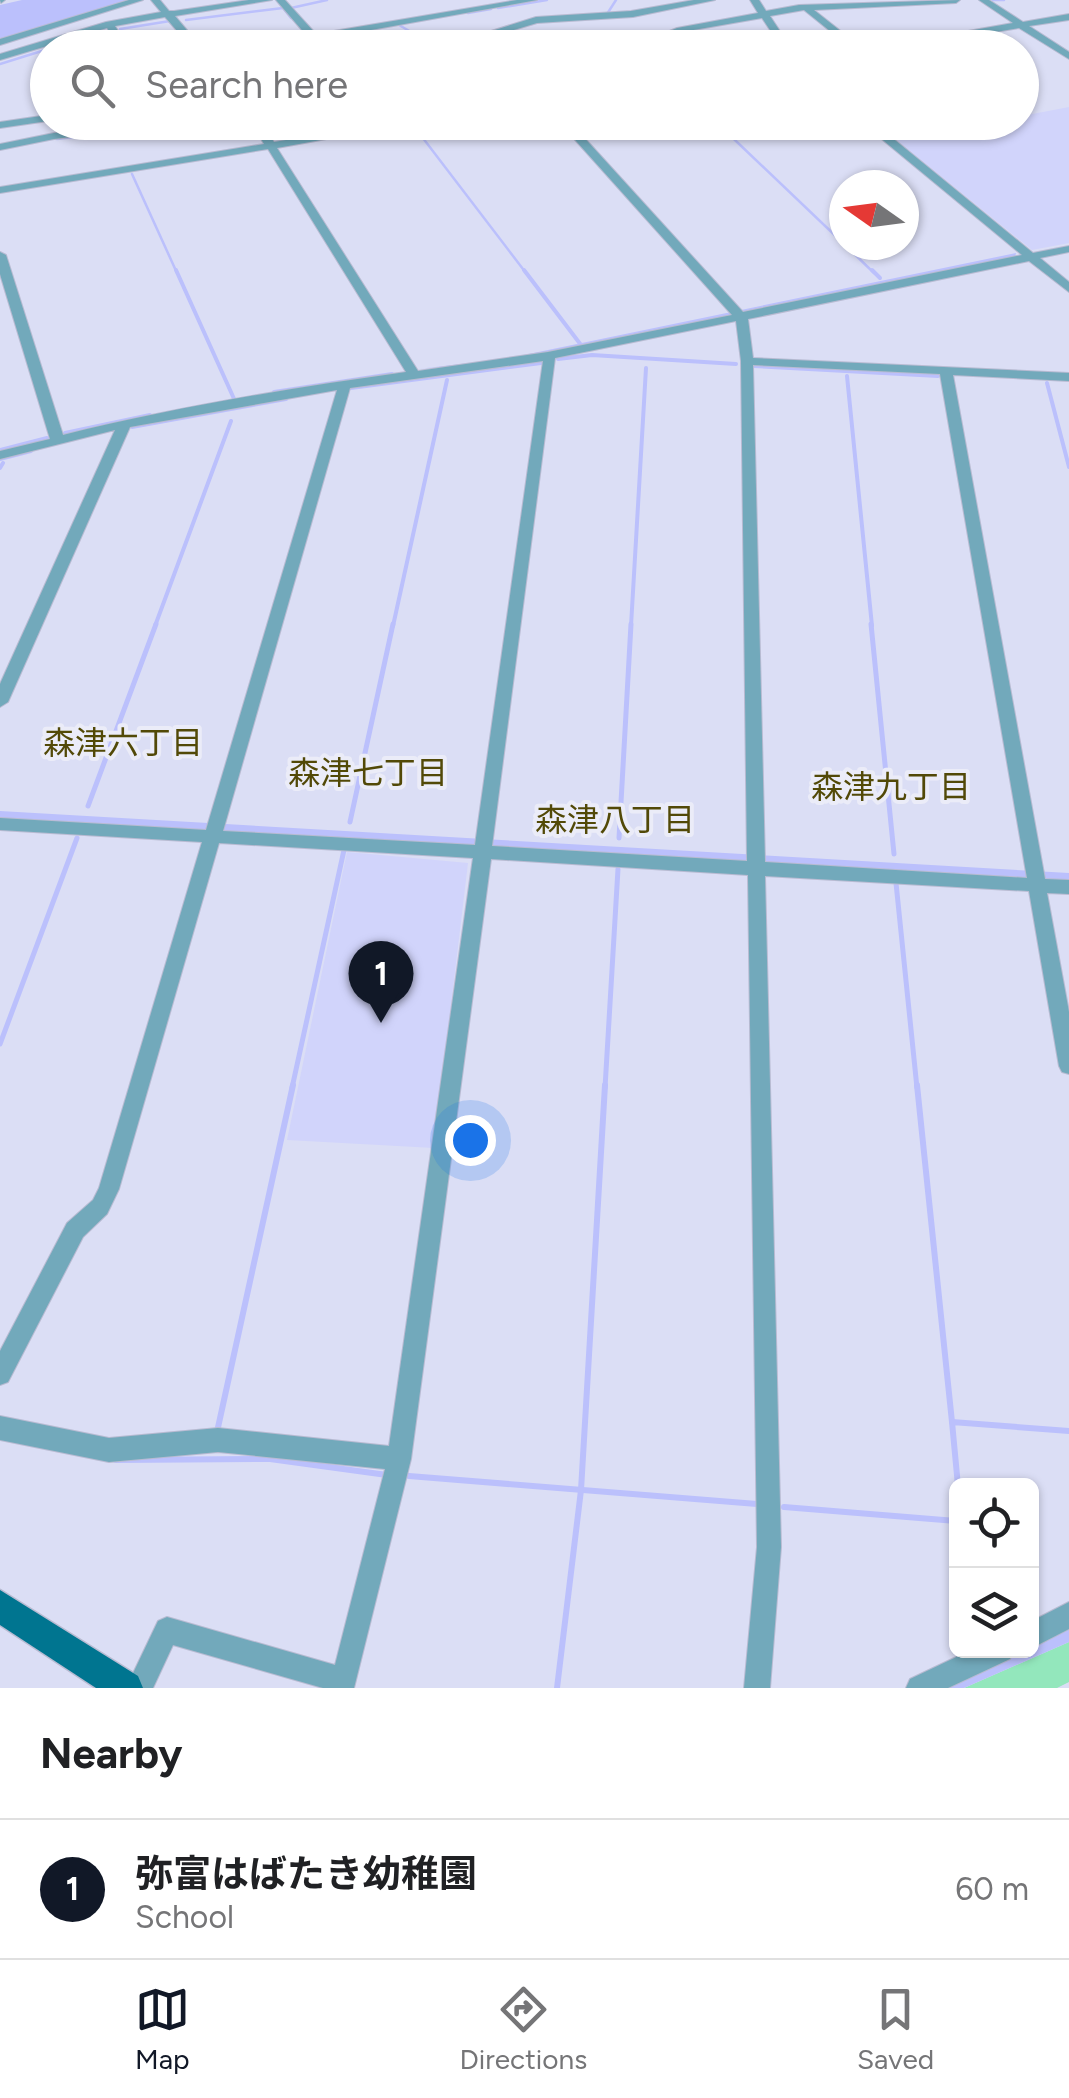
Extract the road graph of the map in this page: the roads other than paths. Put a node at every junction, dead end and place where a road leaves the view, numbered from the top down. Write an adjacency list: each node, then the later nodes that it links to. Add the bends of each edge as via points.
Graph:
1 (140, 0): 18 (street)
2 (155, 0): 12 (street)
3 (268, 0): 12 (street)
4 (280, 0): 22 (street)
5 (533, 0): 23 (street)
6 (640, 0): 13 (street)
7 (711, 0): 13 (street)
8 (754, 0): 14 (street)
9 (956, 0): 11 (street)
10 (983, 0): 17 (street)
11 (806, 8): 14 (street); 28 (street)
12 (171, 13): 16 (street); 21 (street)
13 (634, 13): 24 (street, via 536,20); 25 (street)
14 (764, 16): 26 (street); 27 (street)
15 (1069, 16): 17 (street)
16 (109, 24): 19 (street); 20 (street)
17 (1020, 24): 29 (street); 30 (street)
18 (40, 30)
19 (89, 30)
20 (113, 30)
21 (184, 30)
22 (308, 30)
23 (355, 30)
24 (502, 30)
25 (631, 30)
26 (680, 30)
27 (774, 30)
28 (835, 30)
29 (984, 30)
30 (1029, 30)
31 (30, 33): 33 (street)
32 (1039, 36): 36 (street)
33 (0, 42)
34 (30, 47): 35 (street)
35 (0, 56)
36 (1069, 56)
37 (30, 121): 38 (street)
38 (0, 125)
39 (34, 140): 45 (street)
40 (270, 140): 44 (street)
41 (310, 140): 44 (street)
42 (580, 140): 51 (street)
43 (888, 140): 49 (street)
44 (274, 146): 46 (street); 55 (street)
45 (0, 147)
46 (0, 190)
47 (1069, 249): 49 (street)
48 (0, 255): 59 (street)
49 (1030, 257): 50 (street); 51 (street)
50 (1069, 288)
51 (738, 314): 52 (street); 53 (street)
52 (548, 356): 55 (street); 64 (street)
53 (746, 361): 54 (street); 65 (street)
54 (946, 372): 56 (street); 66 (street)
55 (414, 375): 57 (street)
56 (1069, 377)
57 (346, 384): 58 (street); 63 (street)
58 (125, 424): 59 (street); 61 (street)
59 (57, 440): 60 (street)
60 (0, 456)
61 (0, 702)
62 (0, 824): 63 (street)
63 (216, 830): 64 (street); 69 (street, via 109,1190 75,1230)
64 (482, 847): 65 (street); 71 (street)
65 (756, 860): 66 (street); 78 (street, via 769,1547)
66 (1035, 878): 67 (street); 68 (street)
67 (1069, 887)
68 (1069, 1066)
69 (0, 1374)
70 (0, 1428): 71 (street, via 109,1450 218,1440)
71 (400, 1460): 77 (street, via 344,1680 167,1630)
72 (0, 1606): 76 (main road)
73 (1069, 1615): 74 (street)
74 (1039, 1631)
75 (984, 1658): 79 (street)
76 (126, 1688)
77 (138, 1688)
78 (757, 1688)
79 (919, 1688)

